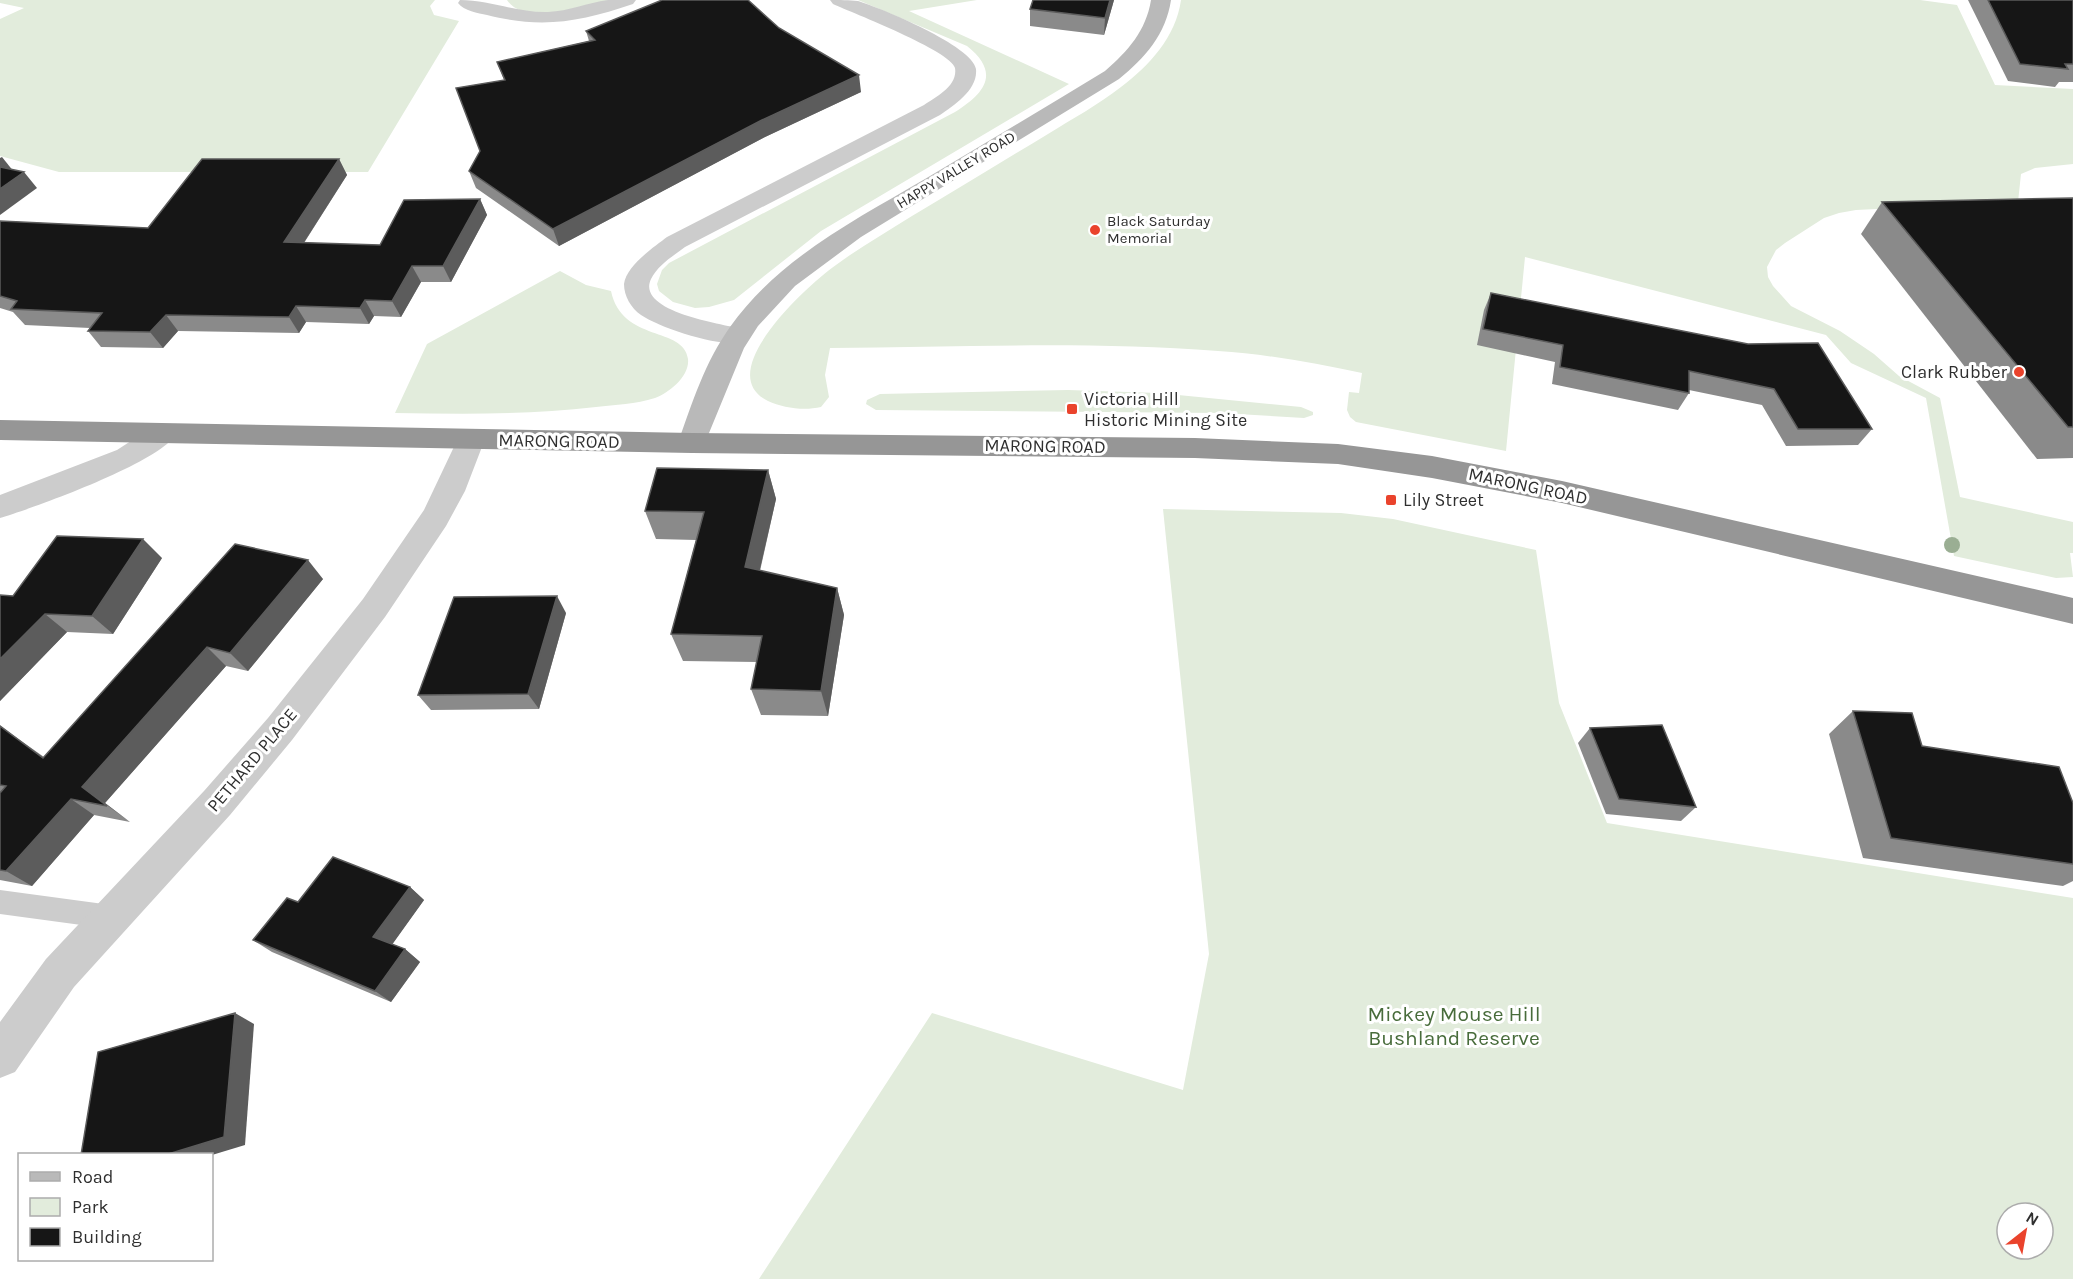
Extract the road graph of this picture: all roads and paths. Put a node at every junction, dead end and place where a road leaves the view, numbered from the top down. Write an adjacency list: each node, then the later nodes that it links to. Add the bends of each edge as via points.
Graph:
1 (626, 0): 4 (street, via 591,12 541,20)
2 (840, 0): 5 (street, via 947,48 958,56 966,75 957,91 940,105 676,242 642,267 635,291 650,309 682,324)
3 (1161, 0): 5 (street, HAPPY VALLEY ROAD, via 1160,12 1146,41 1112,75 836,244 777,290)
4 (468, 3)
5 (738, 336): 9 (street, HAPPY VALLEY ROAD, via 716,377)
6 (0, 430): 7 (highway, MARONG ROAD)
7 (161, 435): 8 (highway, MARONG ROAD); 10 (street, via 127,458)
8 (471, 439): 9 (highway, MARONG ROAD); 13 (street, PETHARD PLACE, via 435,518 374,608 266,745)
9 (692, 443): 11 (highway, MARONG ROAD, via 1195,448 1378,459 1562,492)
10 (0, 507)
11 (2073, 611)
12 (0, 902): 13 (lane)
13 (111, 916): 14 (street, PETHARD PLACE, via 60,973)
14 (0, 1057)

